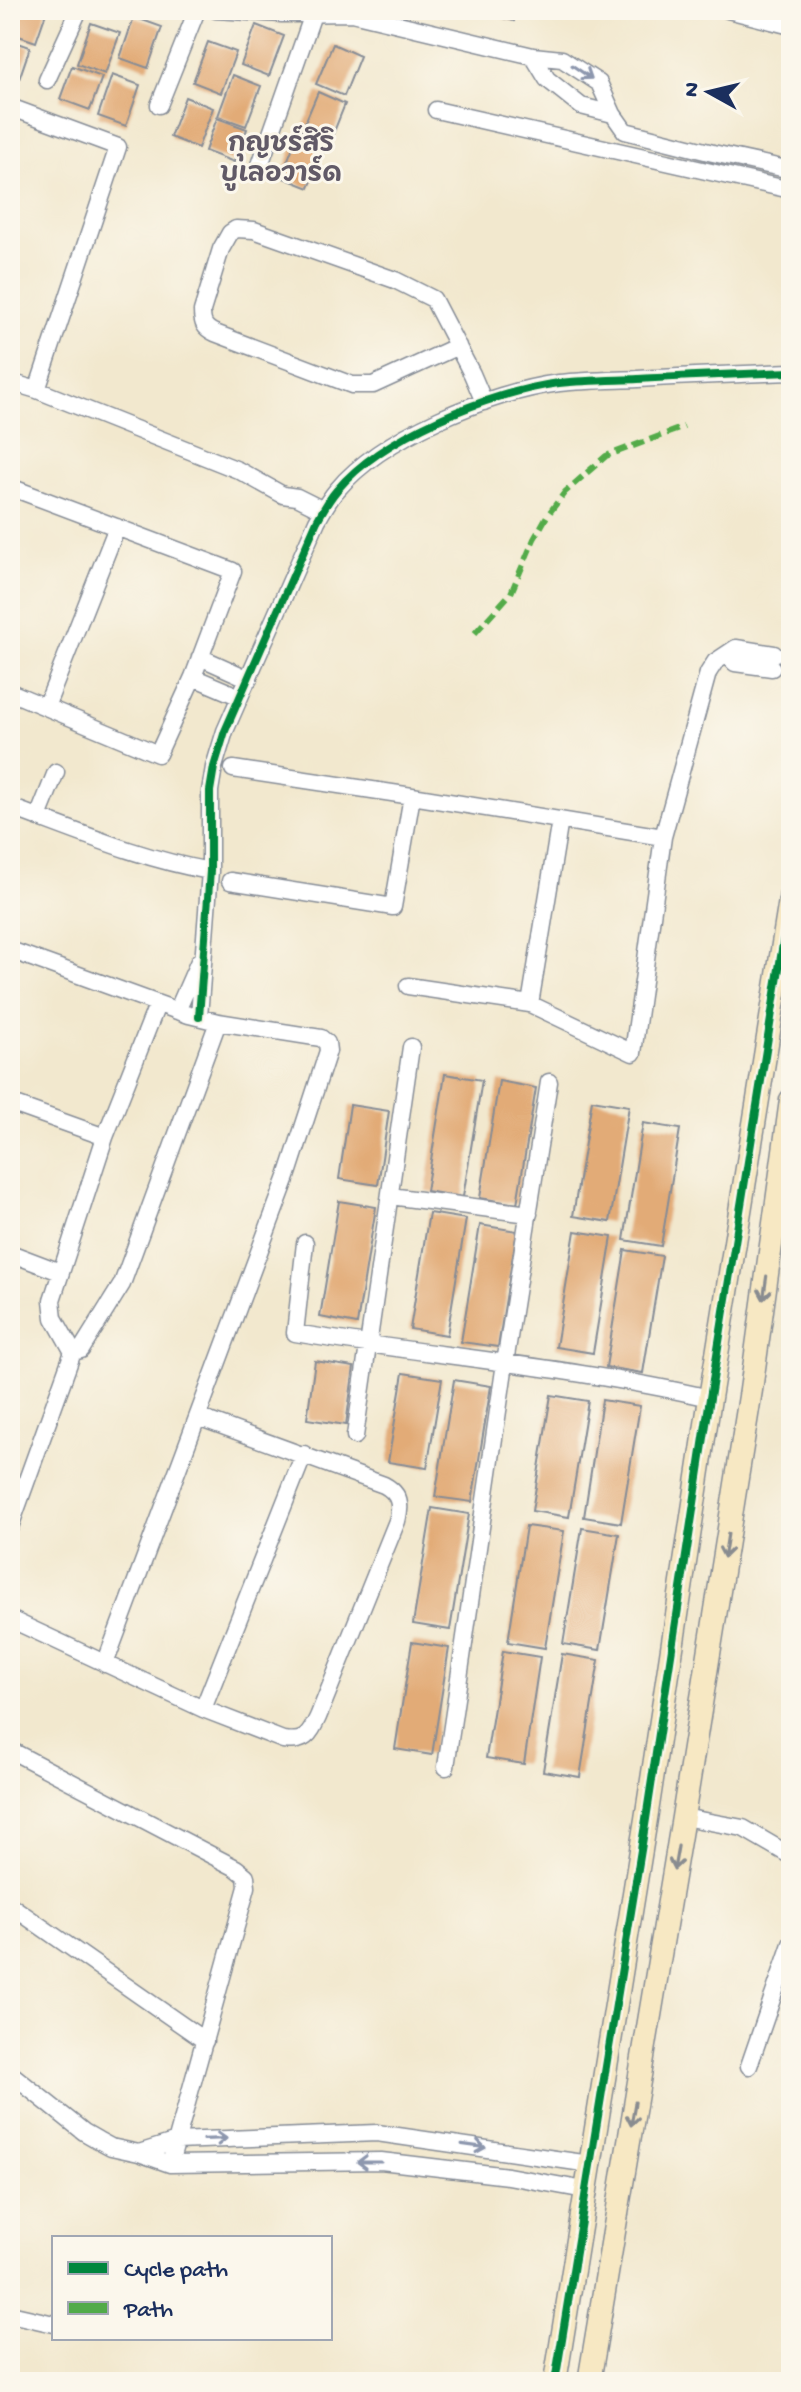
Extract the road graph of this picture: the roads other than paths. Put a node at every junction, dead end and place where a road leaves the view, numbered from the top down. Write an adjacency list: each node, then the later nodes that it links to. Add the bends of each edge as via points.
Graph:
1 (79, 10): 9 (street)
2 (197, 10): 10 (street)
3 (216, 10): 5 (street)
4 (728, 10): 7 (street)
5 (313, 14): 6 (street); 14 (street)
6 (370, 14): 8 (street)
7 (791, 26)
8 (533, 56): 13 (street, via 547,79 581,106); 13 (street, one-way to 13, via 562,59 599,83)
9 (47, 80)
10 (159, 105)
11 (10, 107): 20 (street, via 118,147)
12 (436, 110): 16 (street)
13 (613, 114): 15 (street, via 625,131)
14 (260, 165)
15 (791, 170)
16 (791, 190)
17 (458, 346): 17 (street, via 373,385 352,385 215,333 203,324 202,311 226,239 236,229 245,229 423,293 433,299); 21 (street)
18 (791, 372): 21 (street, via 558,383)
19 (10, 382): 20 (street)
20 (37, 390): 23 (street, via 238,470 283,495 297,497)
21 (484, 402): 23 (street, via 389,446 344,482)
22 (10, 487): 24 (street)
23 (320, 516): 28 (street)
24 (117, 527): 25 (street, via 233,571); 31 (street)
25 (200, 657): 27 (street); 28 (street)
26 (773, 661): 38 (street, via 735,663 727,655 708,673)
27 (193, 677): 30 (street); 31 (street, via 158,754)
28 (249, 679): 30 (street)
29 (10, 692): 31 (street)
30 (240, 697): 39 (street, via 214,767)
31 (46, 707)
32 (233, 769): 34 (street)
33 (56, 772): 36 (street)
34 (412, 796): 37 (street); 40 (street, via 393,907)
35 (10, 807): 36 (street)
36 (38, 817): 39 (street, via 141,855)
37 (560, 820): 38 (street); 45 (street)
38 (663, 837): 45 (street, via 633,1053)
39 (210, 871): 42 (street)
40 (230, 881)
41 (791, 894): 63 (street)
42 (204, 948): 47 (street); 48 (street)
43 (10, 950): 46 (street)
44 (408, 986): 45 (street)
45 (530, 1004)
46 (157, 1005): 47 (street); 54 (street)
47 (177, 1011): 48 (street)
48 (199, 1017): 49 (street)
49 (218, 1022): 61 (street, via 122,1284 81,1350); 64 (street, via 321,1038 328,1051)
50 (411, 1047): 55 (street)
51 (549, 1082): 56 (street)
52 (791, 1100): 70 (street, one-way to 70)
53 (10, 1103): 54 (street)
54 (105, 1137): 59 (street)
55 (390, 1196): 56 (street); 60 (street)
56 (529, 1214): 62 (street)
57 (305, 1243): 60 (street, via 295,1333)
58 (10, 1253): 59 (street)
59 (60, 1272): 61 (street, via 52,1300 54,1318)
60 (369, 1345): 62 (street); 65 (street)
61 (73, 1352): 67 (street)
62 (505, 1363): 63 (street); 74 (street)
63 (710, 1398): 68 (street)
64 (198, 1417): 66 (street); 71 (street)
65 (355, 1436)
66 (304, 1454): 72 (street); 72 (street, via 390,1488 399,1498 397,1521 305,1738 283,1740)
67 (11, 1522)
68 (676, 1616): 70 (street); 85 (street)
69 (10, 1619): 71 (street)
70 (714, 1621): 75 (street)
71 (105, 1664): 72 (street)
72 (203, 1709)
73 (10, 1750): 79 (street, via 244,1873 247,1887)
74 (446, 1767)
75 (683, 1817): 76 (street, via 743,1828); 90 (street, one-way to 90)
76 (791, 1856)
77 (10, 1905): 79 (street)
78 (791, 1944): 80 (street)
79 (205, 2041): 82 (street)
80 (749, 2066)
81 (10, 2073): 83 (street, via 84,2132 111,2147)
82 (177, 2141): 83 (street); 84 (street); 85 (street, one-way to 85, via 377,2133)
83 (139, 2153): 84 (street)
84 (170, 2164): 86 (street, one-way to 84, via 381,2161)
85 (590, 2164): 86 (street)
86 (585, 2190): 89 (street)
87 (10, 2314): 88 (street)
88 (52, 2324)
89 (555, 2382)
90 (589, 2382)

